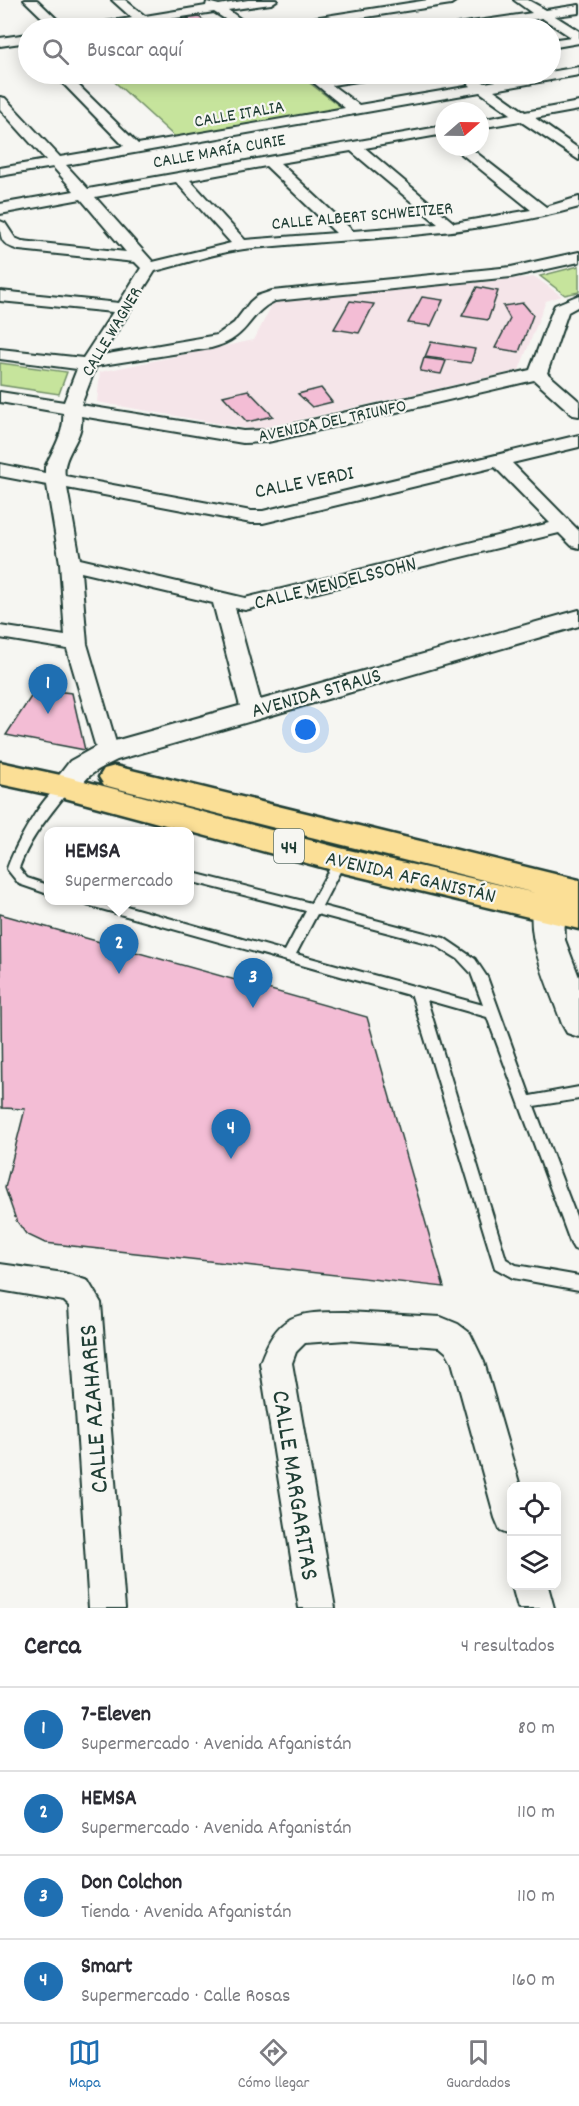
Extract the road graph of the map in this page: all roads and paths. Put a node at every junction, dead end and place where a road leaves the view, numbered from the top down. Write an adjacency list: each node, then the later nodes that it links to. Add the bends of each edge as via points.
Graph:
1 (30, 0): 12 (street)
2 (118, 0): 13 (street)
3 (203, 0): 8 (street)
4 (271, 0): 8 (street)
5 (354, 0): 10 (street)
6 (451, 0): 10 (street)
7 (520, 0): 11 (street)
8 (216, 9): 14 (street); 15 (street)
9 (579, 9): 11 (street)
10 (372, 12): 16 (street); 17 (street)
11 (544, 15): 18 (street); 19 (street)
12 (49, 18)
13 (140, 18)
14 (155, 18)
15 (231, 18)
16 (336, 18)
17 (381, 18)
18 (524, 18)
19 (549, 18)
20 (561, 26): 21 (street)
21 (579, 38): 24 (street)
22 (18, 41): 23 (street)
23 (0, 42)
24 (561, 42)
25 (579, 71): 26 (street, CALLE ITALIA)
26 (561, 74)
27 (70, 84): 39 (street)
28 (323, 84): 34 (street)
29 (477, 84): 31 (street)
30 (506, 84): 31 (street, CALLE ITALIA)
31 (483, 88): 34 (street, CALLE ITALIA); 35 (street)
32 (0, 101): 43 (street, CALLE WAGNER)
33 (579, 106): 35 (street)
34 (356, 110): 39 (street, CALLE ITALIA)
35 (522, 116): 36 (street); 41 (street)
36 (489, 122)
37 (435, 133): 38 (street, CALLE MARÍA CURIE)
38 (354, 146): 42 (street, CALLE MARÍA CURIE); 51 (street)
39 (135, 149): 43 (street, CALLE ITALIA)
40 (472, 156): 49 (street)
41 (579, 156)
42 (269, 161): 45 (street, CALLE MARÍA CURIE); 52 (street)
43 (57, 163): 44 (street, CALLE ITALIA); 46 (street, CALLE WAGNER)
44 (0, 172)
45 (180, 177): 46 (street, CALLE MARÍA CURIE); 53 (street)
46 (85, 193): 48 (street, CALLE MARÍA CURIE); 55 (street, CALLE WAGNER)
47 (579, 202): 49 (street, CALLE ALBERT SCHWEITZER)
48 (0, 209)
49 (544, 212): 51 (street, CALLE ALBERT SCHWEITZER)
50 (0, 226): 55 (street, via 9,241 19,245)
51 (451, 228): 52 (street, CALLE ALBERT SCHWEITZER)
52 (350, 237): 53 (street, CALLE ALBERT SCHWEITZER)
53 (242, 245): 55 (street, CALLE ALBERT SCHWEITZER)
54 (579, 256): 60 (street, via 511,272 272,296 261,300 228,338)
55 (145, 263): 58 (street, CALLE WAGNER)
56 (0, 296): 58 (street)
57 (579, 300): 61 (street, via 561,309)
58 (123, 308): 60 (street, CALLE WAGNER)
59 (0, 354): 60 (street, via 76,364)
60 (89, 362): 63 (street, CALLE WAGNER)
61 (538, 374): 63 (street, AVENIDA DEL TRIUNFO, via 268,436); 64 (street)
62 (0, 397): 63 (street, AVENIDA DEL TRIUNFO)
63 (71, 408): 68 (street, CALLE WAGNER, via 70,435 54,467)
64 (579, 411)
65 (579, 441): 66 (street, CALLE VERDI)
66 (500, 461): 68 (street, CALLE VERDI, via 263,517); 69 (street)
67 (0, 470): 68 (street, CALLE VERDI)
68 (57, 481): 71 (street, CALLE WAGNER)
69 (564, 526): 70 (street); 72 (street, CALLE MENDELSSOHN, via 245,604)
70 (579, 542)
71 (70, 563): 72 (street, CALLE MENDELSSOHN); 75 (street, CALLE WAGNER)
72 (222, 598): 76 (street)
73 (579, 618): 76 (street, AVENIDA STRAUS)
74 (0, 632): 75 (street)
75 (76, 644): 78 (street, CALLE WAGNER)
76 (252, 710): 78 (street, AVENIDA STRAUS)
77 (0, 749): 78 (main road, AVENIDA AFGANISTÁN / 44)
78 (84, 769): 79 (main road, AVENIDA AFGANISTÁN / 44); 80 (main road, AVENIDA AFGANISTÁN / 44); 82 (lane, via 46,807 16,859 13,869 22,881); 83 (main road, AVENIDA AFGANISTÁN / 44)
79 (0, 772)
80 (340, 860): 83 (main road, AVENIDA AFGANISTÁN / 44); 85 (lane)
81 (194, 877): 85 (lane)
82 (44, 889)
83 (565, 901): 89 (street, via 549,940)
84 (105, 905): 86 (lane)
85 (312, 909): 86 (lane); 88 (lane, via 439,941 466,956 482,977)
86 (289, 955): 87 (lane)
87 (418, 993): 88 (lane); 94 (lane, via 495,1254 500,1263 513,1271)
88 (492, 1013): 91 (lane)
89 (579, 1024)
90 (579, 1093): 91 (lane)
91 (526, 1102): 92 (lane)
92 (579, 1244)
93 (0, 1277): 97 (street, CALLE AZAHARES, via 64,1287 77,1291 85,1303)
94 (579, 1283)
95 (507, 1500): 98 (street, CALLE MARGARITAS, via 468,1362 456,1338 441,1331 318,1325 297,1330 284,1341 276,1363)
96 (531, 1590): 99 (street)
97 (106, 1608)
98 (317, 1608)
99 (536, 1608)

